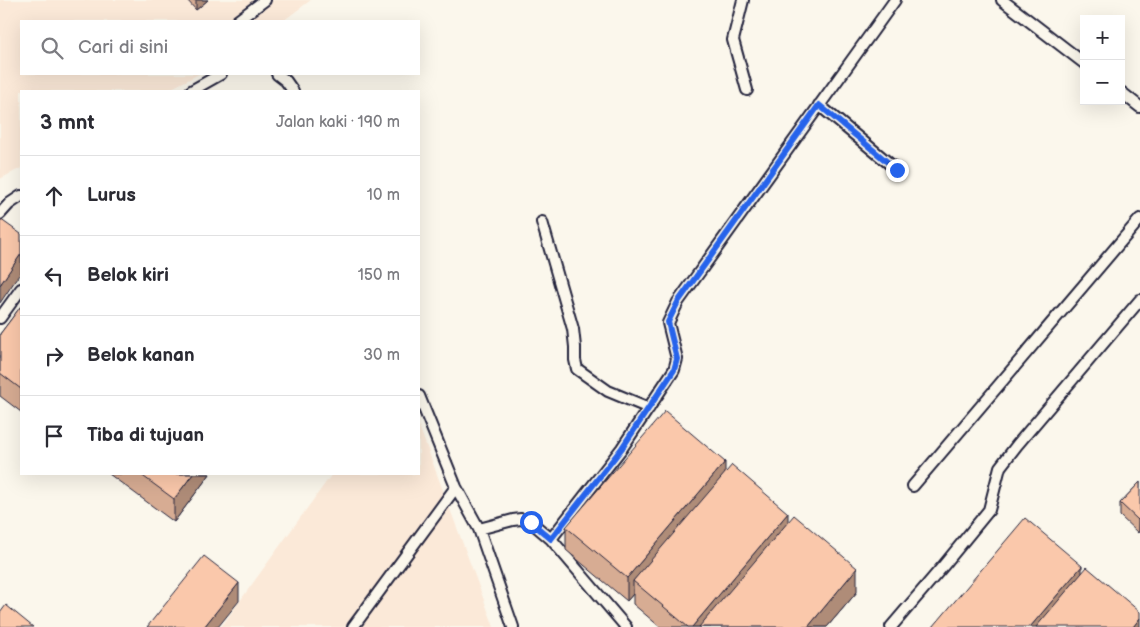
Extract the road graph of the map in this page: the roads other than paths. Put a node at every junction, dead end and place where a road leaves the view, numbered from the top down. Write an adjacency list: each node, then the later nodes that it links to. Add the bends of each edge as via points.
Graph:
1 (265, 0): 5 (lane)
2 (743, 0): 11 (lane, via 733,40)
3 (894, 0): 13 (lane)
4 (1002, 0): 6 (lane)
5 (238, 20)
6 (1080, 60)
7 (217, 75): 9 (lane)
8 (278, 75): 10 (lane)
9 (193, 90)
10 (293, 90)
11 (747, 90)
12 (1125, 95): 14 (lane)
13 (819, 105): 15 (lane); 24 (lane, via 678,302 668,322 677,359 674,370)
14 (1140, 107)
15 (897, 170)
16 (20, 197): 17 (lane)
17 (0, 214)
18 (1140, 219): 25 (lane)
19 (542, 222): 24 (lane, via 573,329 577,369 608,391)
20 (20, 290): 22 (lane)
21 (1140, 300): 32 (lane, via 1000,467 989,510)
22 (0, 318)
23 (420, 398): 26 (lane)
24 (648, 408): 28 (lane, via 622,448)
25 (913, 486)
26 (456, 487): 27 (lane); 29 (lane)
27 (479, 529): 28 (lane, via 521,519 531,522); 30 (lane)
28 (551, 539): 31 (lane)
29 (353, 627)
30 (513, 627)
31 (626, 627)
32 (891, 627)

